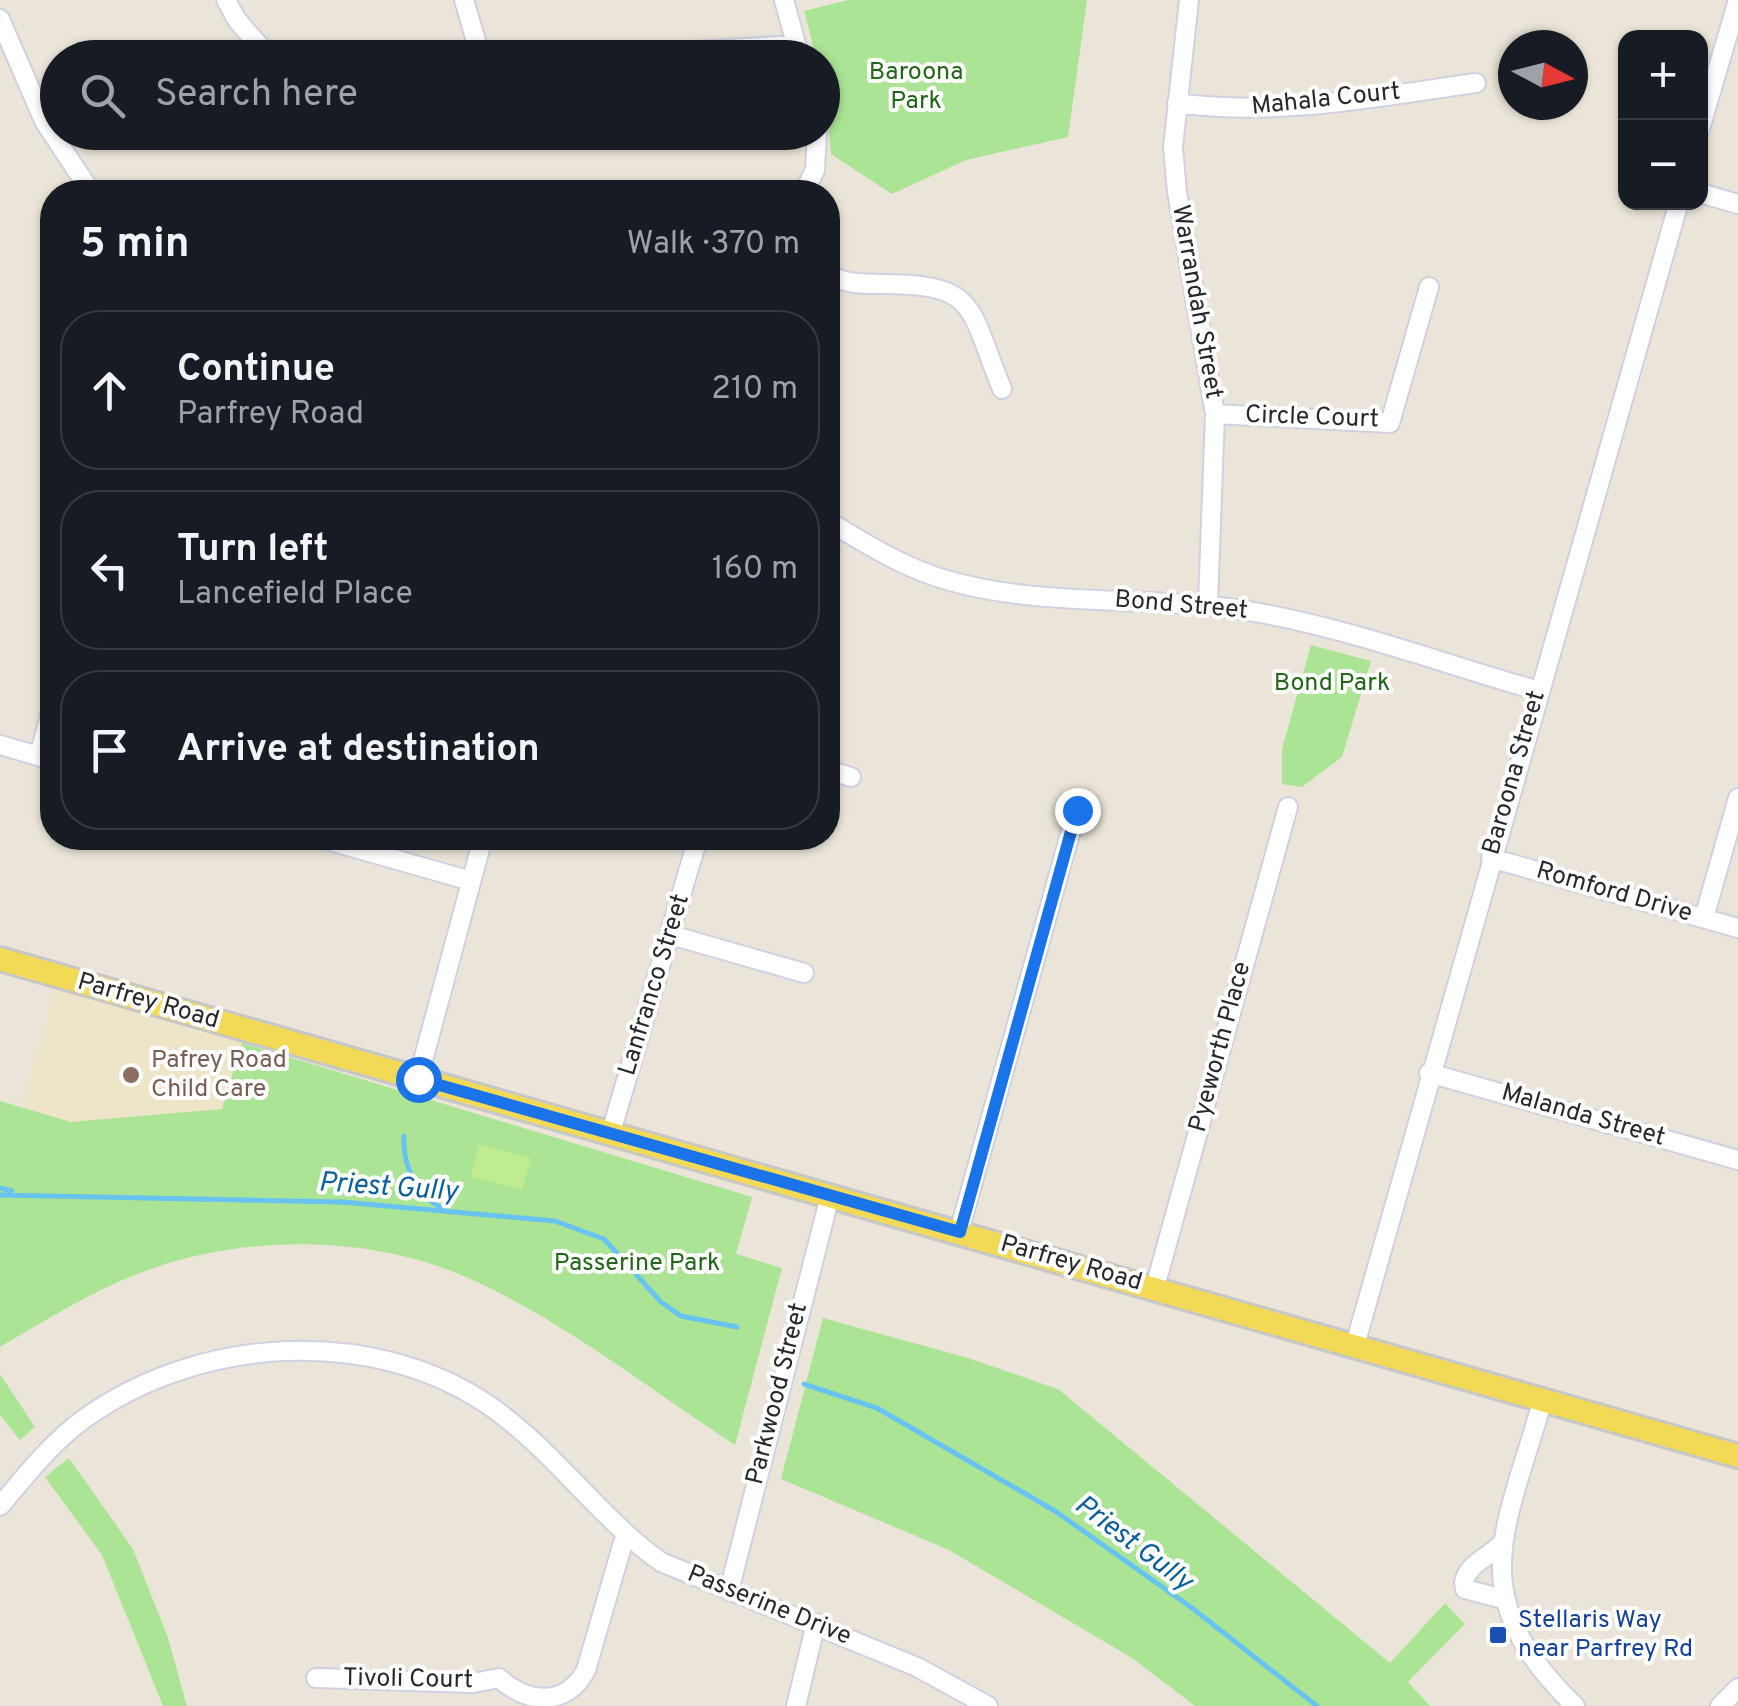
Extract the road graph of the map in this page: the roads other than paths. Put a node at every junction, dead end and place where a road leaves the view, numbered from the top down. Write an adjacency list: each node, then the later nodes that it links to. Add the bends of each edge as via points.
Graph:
1 (226, 0): 7 (street)
2 (464, 0): 8 (street)
3 (784, 0): 9 (street)
4 (1190, 0): 11 (street, Warrandah Street)
5 (1738, 0): 13 (street)
6 (0, 19): 12 (street)
7 (254, 40)
8 (476, 40)
9 (795, 40)
10 (1476, 83): 11 (street, Mahala Court, via 1304,108)
11 (1177, 103): 24 (street, Warrandah Street, via 1176,192)
12 (40, 112)
13 (1703, 120)
14 (63, 150): 16 (street)
15 (816, 150): 17 (street)
16 (83, 180)
17 (810, 180)
18 (1708, 195): 19 (street)
19 (1738, 204)
20 (1677, 210): 27 (street, Baroona Street)
21 (840, 280): 23 (street, via 947,288 969,308)
22 (1429, 287): 24 (street, Circle Court, via 1390,423)
23 (1002, 389)
24 (1215, 414): 26 (street, Warrandah Street)
25 (840, 528): 26 (street, Bond Street, via 908,566 998,592)
26 (1208, 604): 27 (street, Bond Street)
27 (1539, 691): 38 (street, Baroona Street)
28 (0, 745): 29 (street)
29 (40, 756)
30 (840, 774): 31 (street)
31 (851, 777)
32 (1738, 798): 40 (street)
33 (1288, 807): 51 (street, Pyeworth Place)
34 (1077, 810): 50 (street)
35 (362, 850): 39 (street)
36 (479, 850): 39 (street)
37 (695, 850): 42 (street, Lanfranco Street)
38 (1491, 858): 40 (street, Romford Drive); 45 (street, Baroona Street)
39 (470, 881): 46 (street)
40 (1704, 918): 41 (street, Romford Drive)
41 (1738, 928)
42 (671, 935): 44 (street); 47 (street, Lanfranco Street)
43 (0, 960): 46 (main road, Parfrey Road)
44 (804, 973)
45 (1428, 1073): 48 (street, Malanda Street); 52 (street, Baroona Street)
46 (418, 1079): 47 (main road, Parfrey Road)
47 (610, 1132): 49 (main road, Parfrey Road)
48 (1738, 1160)
49 (830, 1196): 50 (main road, Parfrey Road); 58 (street, Parkwood Street)
50 (960, 1232): 51 (main road, Parfrey Road)
51 (1155, 1288): 52 (main road, Parfrey Road)
52 (1355, 1344): 53 (main road, Parfrey Road)
53 (1543, 1399): 54 (main road, Parfrey Road); 57 (street)
54 (1738, 1456)
55 (0, 1506): 56 (street, Passerine Drive, via 42,1455 128,1392 232,1356 290,1350 362,1356 424,1374 484,1402 539,1443)
56 (625, 1536): 58 (street, Passerine Drive, via 661,1562); 61 (street, Tivoli Court, via 578,1688 565,1698 550,1701 498,1678)
57 (1502, 1543): 59 (street); 59 (street, via 1466,1572 1464,1582 1476,1595)
58 (729, 1592): 60 (street, Passerine Drive)
59 (1502, 1599): 65 (street, via 1522,1646)
60 (816, 1623): 63 (street); 64 (street, Passerine Drive)
61 (316, 1678)
62 (1738, 1688): 66 (street)
63 (796, 1706)
64 (988, 1706)
65 (1576, 1706)
66 (1720, 1706)

